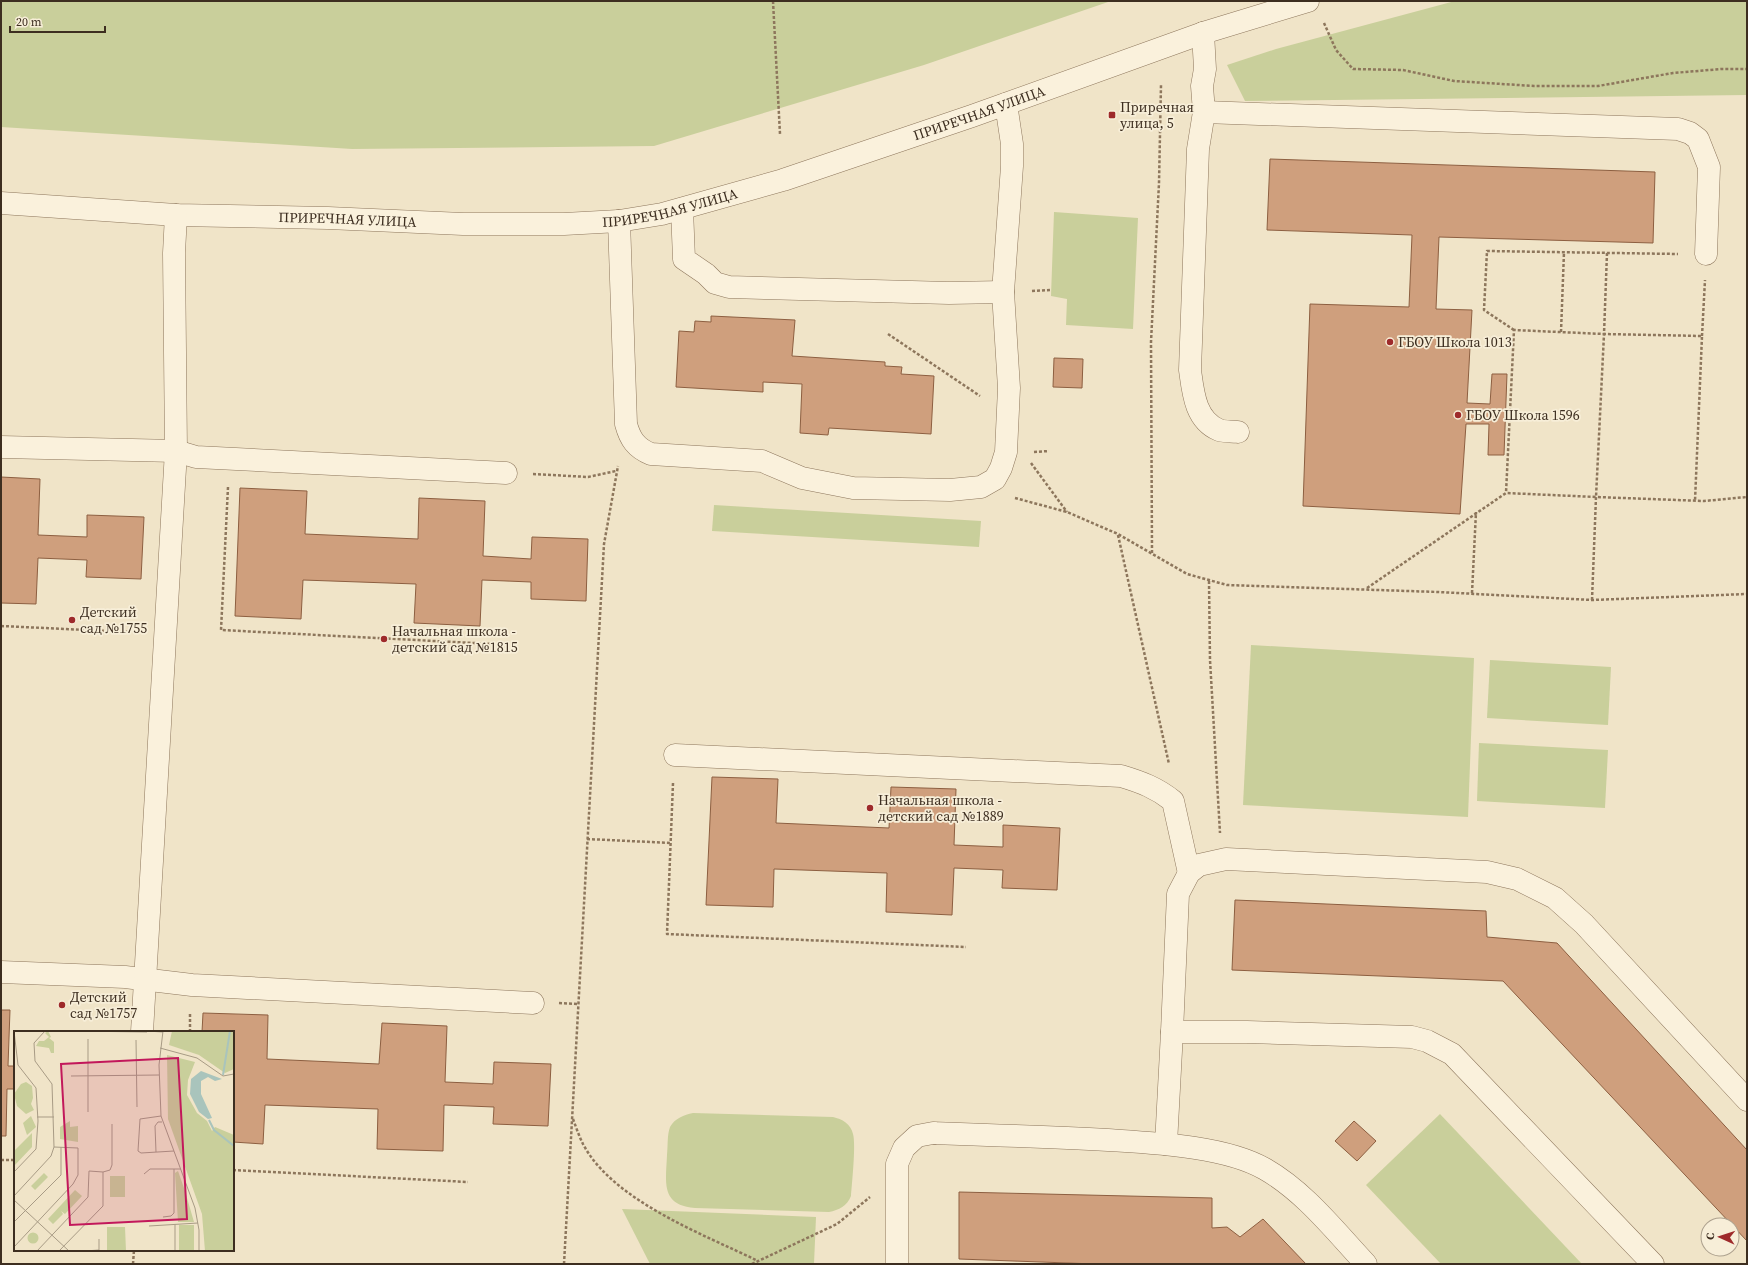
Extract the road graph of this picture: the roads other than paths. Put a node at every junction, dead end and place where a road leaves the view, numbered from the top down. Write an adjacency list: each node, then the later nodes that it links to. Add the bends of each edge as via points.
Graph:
1 (1308, 1): 2 (street, ПРИРЕЧНАЯ УЛИЦА)
2 (1203, 32): 3 (street, ПРИРЕЧНАЯ УЛИЦА); 4 (street)
3 (1006, 104): 6 (street, ПРИРЕЧНАЯ УЛИЦА, via 783,180); 10 (street, via 1012,144 1012,166)
4 (1204, 112): 9 (street, via 1678,129 1698,139 1709,167); 11 (street, via 1198,149 1190,370 1199,411 1208,424 1220,430)
5 (1, 203): 7 (street, ПРИРЕЧНАЯ УЛИЦА)
6 (682, 209): 8 (street, ПРИРЕЧНАЯ УЛИЦА); 10 (street, via 684,259 715,283 729,287)
7 (176, 215): 8 (street, ПРИРЕЧНАЯ УЛИЦА, via 463,224); 13 (street)
8 (619, 221): 10 (street, via 626,424 629,435 641,450 651,454 762,461 802,478 853,488 950,490 981,487 995,479 1006,452 1009,388)
9 (1706, 254)
10 (1003, 292)
11 (1238, 432)
12 (1, 447): 13 (street)
13 (176, 451): 14 (street, via 196,457); 18 (street)
14 (506, 473)
15 (674, 755): 16 (street, via 1121,776 1146,784 1173,800)
16 (1189, 873): 21 (street, via 1178,894); 22 (street, via 1199,864 1226,859 1487,872 1516,879 1555,898 1584,924)
17 (1, 972): 18 (street)
18 (145, 980): 19 (street, via 192,985); 20 (street)
19 (533, 1003)
20 (142, 1031)
21 (1172, 1032): 23 (street); 26 (street, via 1330,1034 1412,1037 1427,1040 1452,1054)
22 (1747, 1100)
23 (1166, 1144): 24 (street, via 1027,1135 933,1133 917,1136 904,1148 897,1164); 25 (street, via 1243,1159 1264,1168 1309,1203)
24 (897, 1264)
25 (1366, 1264)
26 (1653, 1264)

